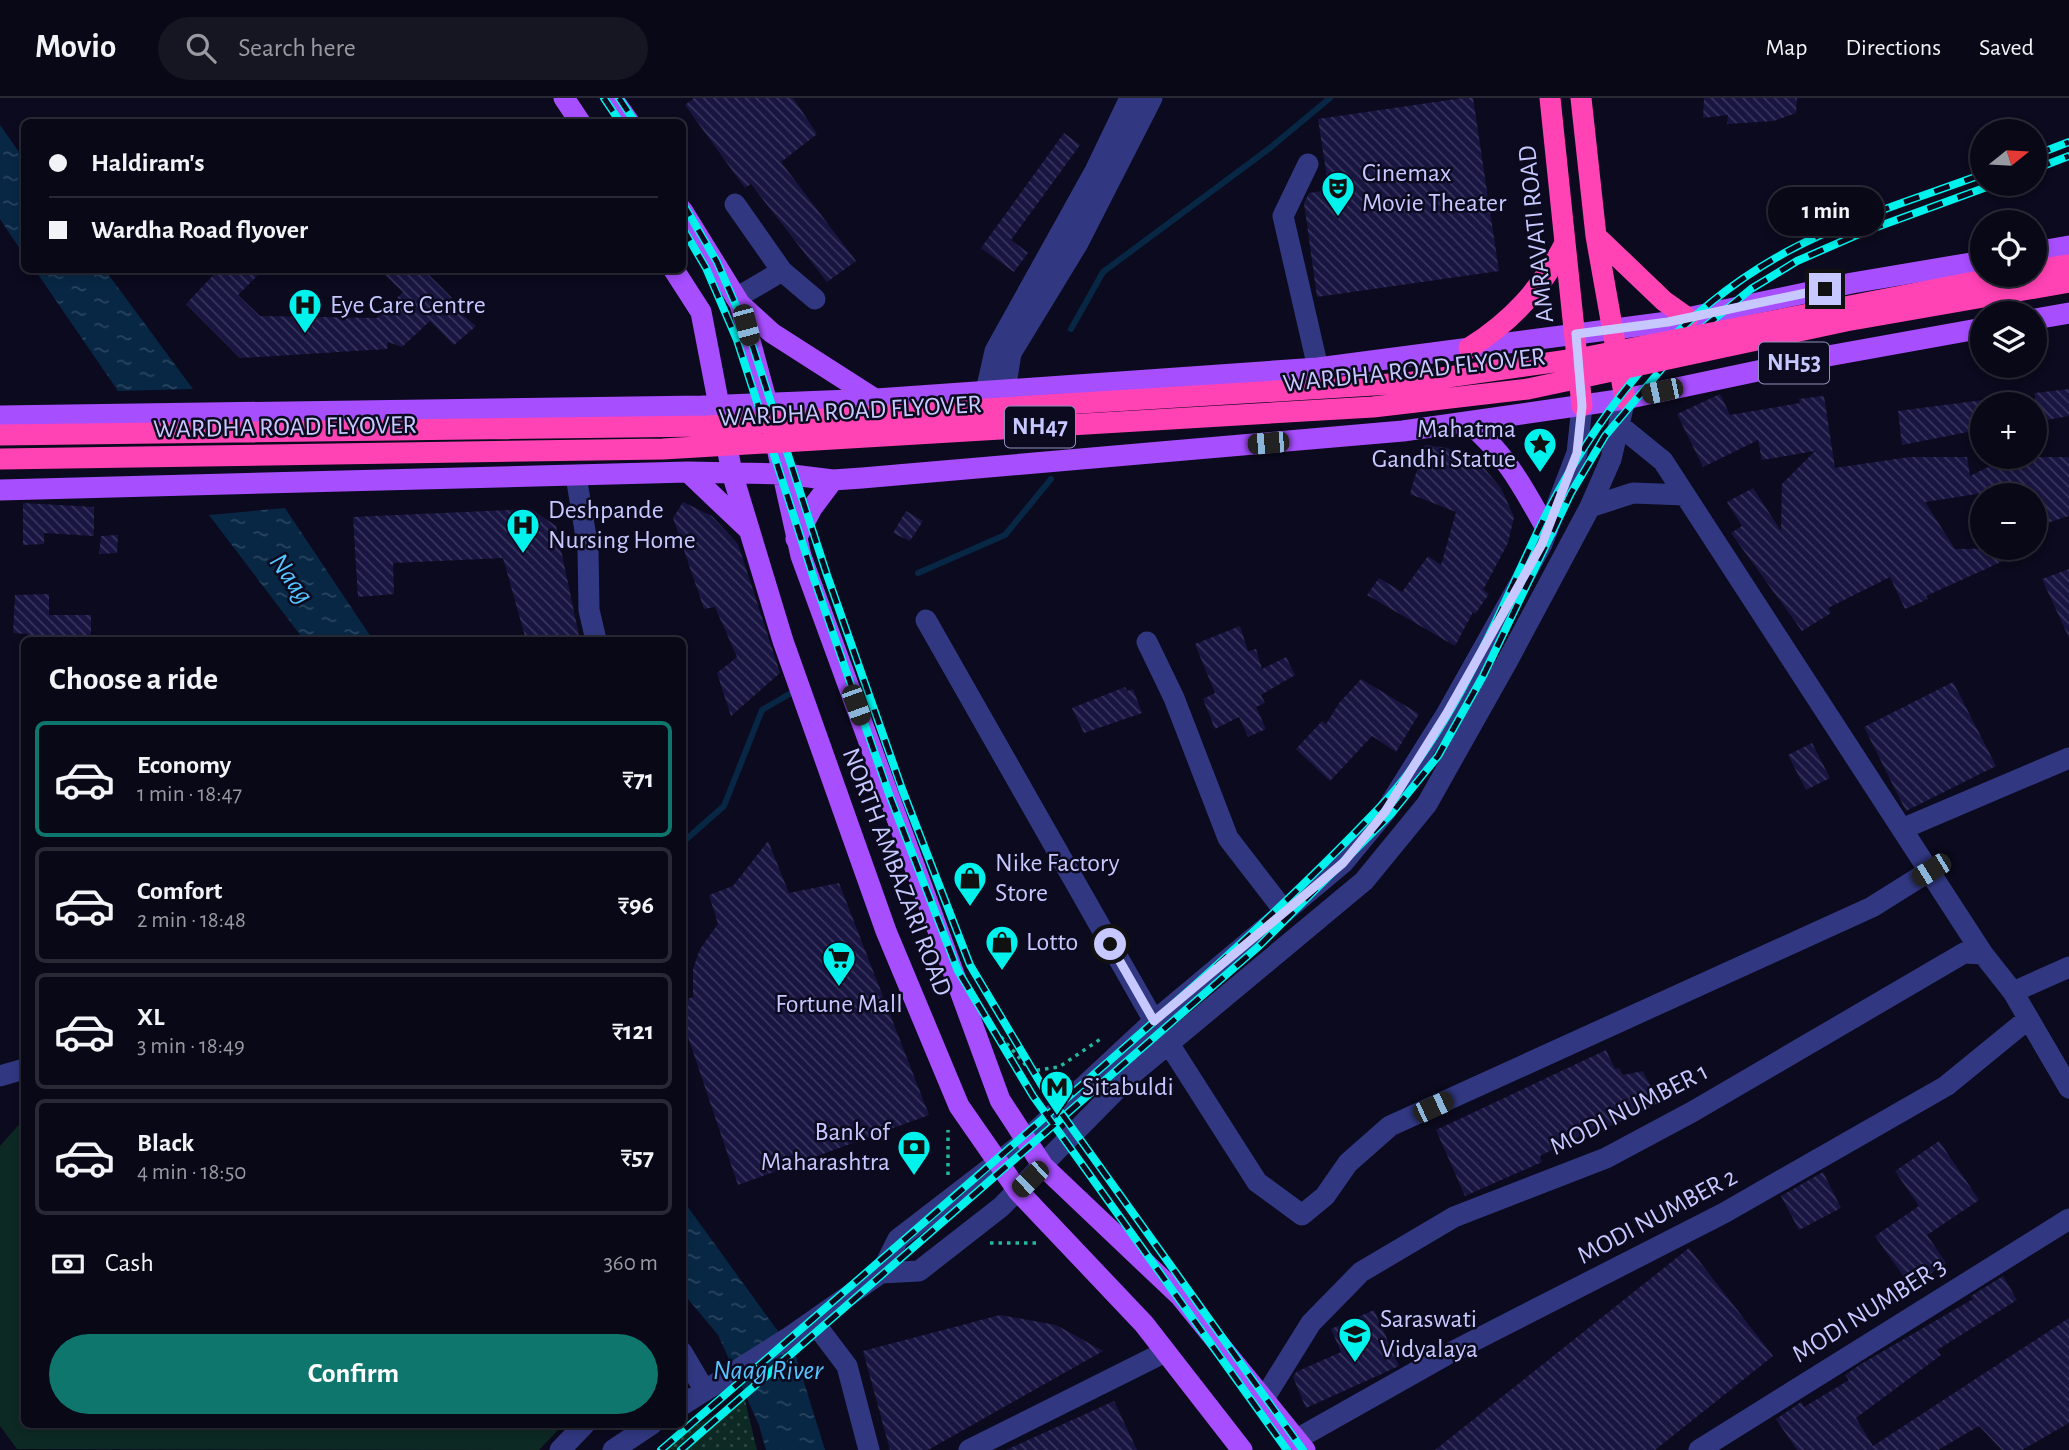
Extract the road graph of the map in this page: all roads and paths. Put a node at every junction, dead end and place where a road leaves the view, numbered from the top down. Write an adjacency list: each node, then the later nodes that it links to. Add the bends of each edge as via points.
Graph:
1 (564, 98): 7 (main road)
2 (612, 98): 8 (main road)
3 (1130, 98): 33 (street, via 995,351)
4 (1152, 98): 33 (street, via 1078,243 1011,353)
5 (1550, 98): 13 (highway, AMRAVATI ROAD)
6 (1581, 98): 12 (highway)
7 (578, 119)
8 (627, 119)
9 (1308, 164): 32 (street, via 1283,216)
10 (736, 204): 19 (street)
11 (686, 216): 24 (main road)
12 (1596, 236): 27 (highway); 28 (highway)
13 (1565, 243): 30 (highway, AMRAVATI ROAD); 31 (highway, via 1552,268 1518,311 1500,329)
14 (2069, 246): 15 (main road)
15 (2047, 250)
16 (1970, 263): 27 (main road, NH53)
17 (2069, 265): 18 (highway)
18 (2047, 268)
19 (782, 271): 23 (street); 24 (street)
20 (676, 273): 37 (main road, NORTH AMBAZARI ROAD, via 701,312)
21 (2069, 282): 43 (highway, WARDHA ROAD FLYOVER / NH47, bridge, via 1846,321 1528,389 1374,407 663,449)
22 (1970, 283): 42 (highway, WARDHA ROAD FLYOVER / NH47, bridge, via 1582,358 1406,383 708,426)
23 (815, 299)
24 (738, 301): 34 (main road, via 772,333); 36 (main road)
25 (2069, 313): 26 (main road)
26 (2047, 317)
27 (1688, 318): 28 (main road, NH53)
28 (1612, 330): 30 (main road); 35 (highway)
29 (1970, 330): 35 (main road, NH53)
30 (1576, 334): 31 (main road); 38 (highway, AMRAVATI ROAD)
31 (1469, 348): 32 (main road)
32 (1318, 368): 33 (main road)
33 (995, 391): 34 (main road)
34 (876, 399): 36 (main road)
35 (1616, 401): 38 (main road); 41 (street)
36 (767, 403): 37 (main road); 46 (main road)
37 (717, 405): 39 (main road); 45 (main road, NORTH AMBAZARI ROAD)
38 (1582, 406): 40 (main road); 52 (street, via 1577,453)
39 (0, 416)
40 (1467, 422): 48 (main road); 52 (main road, via 1506,460)
41 (1620, 426): 50 (street, via 1663,461); 51 (street)
42 (0, 435)
43 (0, 459)
44 (688, 472): 45 (main road); 47 (main road); 53 (main road)
45 (732, 473): 46 (main road); 53 (main road, NORTH AMBAZARI ROAD)
46 (784, 474): 48 (main road); 54 (main road)
47 (576, 476): 49 (main road); 56 (street)
48 (834, 480): 54 (main road)
49 (0, 491)
50 (1685, 495): 51 (street, via 1633,493); 59 (street)
51 (1590, 507): 69 (street, via 1427,804 1364,881)
52 (1546, 530): 61 (street, via 1447,713 1385,812 1343,863)
53 (750, 531): 75 (main road, NORTH AMBAZARI ROAD, via 783,642 886,931 959,1106)
54 (796, 539): 74 (main road, via 1000,1100)
55 (926, 620): 66 (street)
56 (595, 637)
57 (1147, 642): 61 (street, via 1174,698 1228,838)
58 (2069, 758): 59 (street)
59 (1902, 829): 60 (street)
60 (1931, 870): 62 (street); 69 (street, via 1872,907 1390,1126 1348,1163 1325,1196 1302,1215 1257,1182)
61 (1285, 912): 66 (street)
62 (1983, 954): 64 (street); 87 (street, MODI NUMBER 1, via 1964,953 1606,1158 1454,1217 1361,1272 1311,1323)
63 (2069, 967): 64 (street)
64 (2013, 992): 65 (street)
65 (2028, 1019): 72 (street); 91 (street, MODI NUMBER 2, via 1935,1093 1724,1213 1446,1355)
66 (1154, 1021): 74 (street)
67 (1000, 1035): 68 (path, via 1031,1071 1059,1067)
68 (1103, 1037)
69 (1169, 1044): 76 (street, via 1131,1075)
70 (21, 1070): 71 (street)
71 (0, 1076)
72 (2069, 1088)
73 (948, 1125): 77 (path)
74 (1024, 1142): 75 (street); 76 (main road)
75 (997, 1164): 78 (main road, NORTH AMBAZARI ROAD); 82 (street, via 898,1238)
76 (1043, 1167): 78 (street); 87 (main road, via 1180,1296)
77 (948, 1176)
78 (1018, 1191): 80 (main road, NORTH AMBAZARI ROAD); 81 (street)
79 (2069, 1219): 97 (street, MODI NUMBER 3)
80 (1065, 1242): 81 (path); 84 (main road, NORTH AMBAZARI ROAD)
81 (954, 1243): 82 (street, via 919,1271)
82 (881, 1273): 83 (street)
83 (813, 1321): 86 (street); 94 (street, via 847,1366)
84 (1165, 1352): 95 (street); 96 (main road, NORTH AMBAZARI ROAD)
85 (686, 1357): 86 (street)
86 (712, 1387): 88 (street)
87 (1265, 1397): 91 (main road)
88 (686, 1403)
89 (581, 1428): 92 (street)
90 (646, 1428): 93 (street)
91 (1301, 1445)
92 (560, 1450)
93 (612, 1450)
94 (869, 1450)
95 (969, 1450)
96 (1242, 1450)
97 (1699, 1450)

